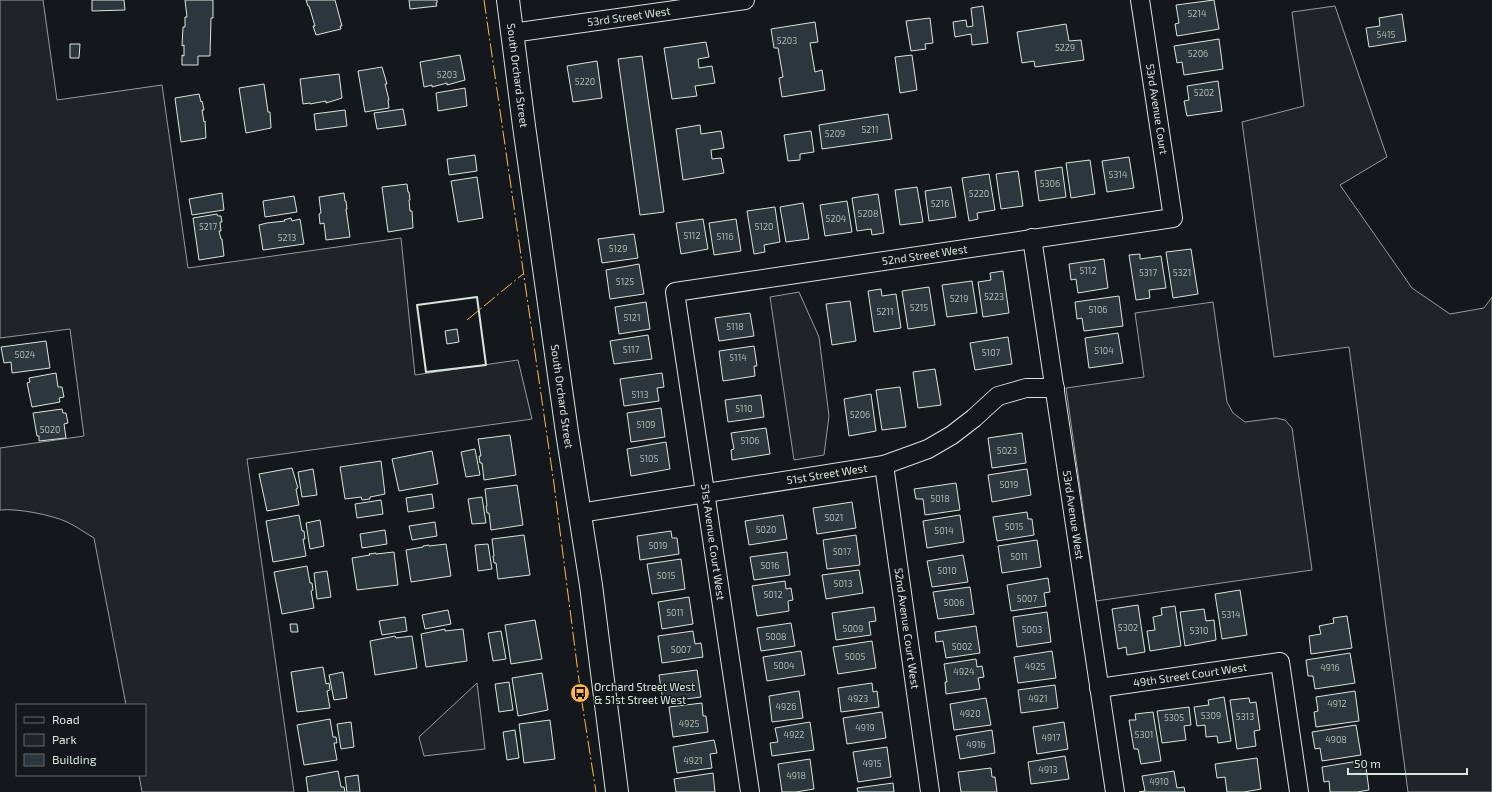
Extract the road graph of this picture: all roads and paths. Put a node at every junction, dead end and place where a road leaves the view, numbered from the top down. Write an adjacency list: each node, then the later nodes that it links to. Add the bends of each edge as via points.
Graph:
1 (508, 0): 5 (main road, South Orchard Street)
2 (745, 0): 4 (street, 53rd Street West)
3 (1140, 0): 6 (street, 53rd Avenue Court)
4 (692, 4): 5 (street, 53rd Street West)
5 (512, 33): 12 (main road, South Orchard Street)
6 (1174, 218): 7 (street, 52nd Street West)
7 (1032, 238): 8 (street, 52nd Street West); 9 (street, 53rd Avenue West)
8 (675, 292): 11 (street, 51st Avenue Court West)
9 (1055, 388): 10 (street, 51st Street West, via 1026,388 998,396 952,435 928,449); 13 (street, 53rd Avenue West)
10 (884, 465): 11 (street, 51st Street West); 16 (street, 52nd Avenue Court West)
11 (705, 493): 12 (street, 51st Street West); 15 (street, 51st Avenue Court West)
12 (580, 513): 14 (main road, South Orchard Street)
13 (1100, 688): 17 (street, 53rd Avenue West); 18 (street, 49th Street Court West, via 1280,662)
14 (617, 792)
15 (750, 792)
16 (930, 792)
17 (1115, 792)
18 (1299, 792)

